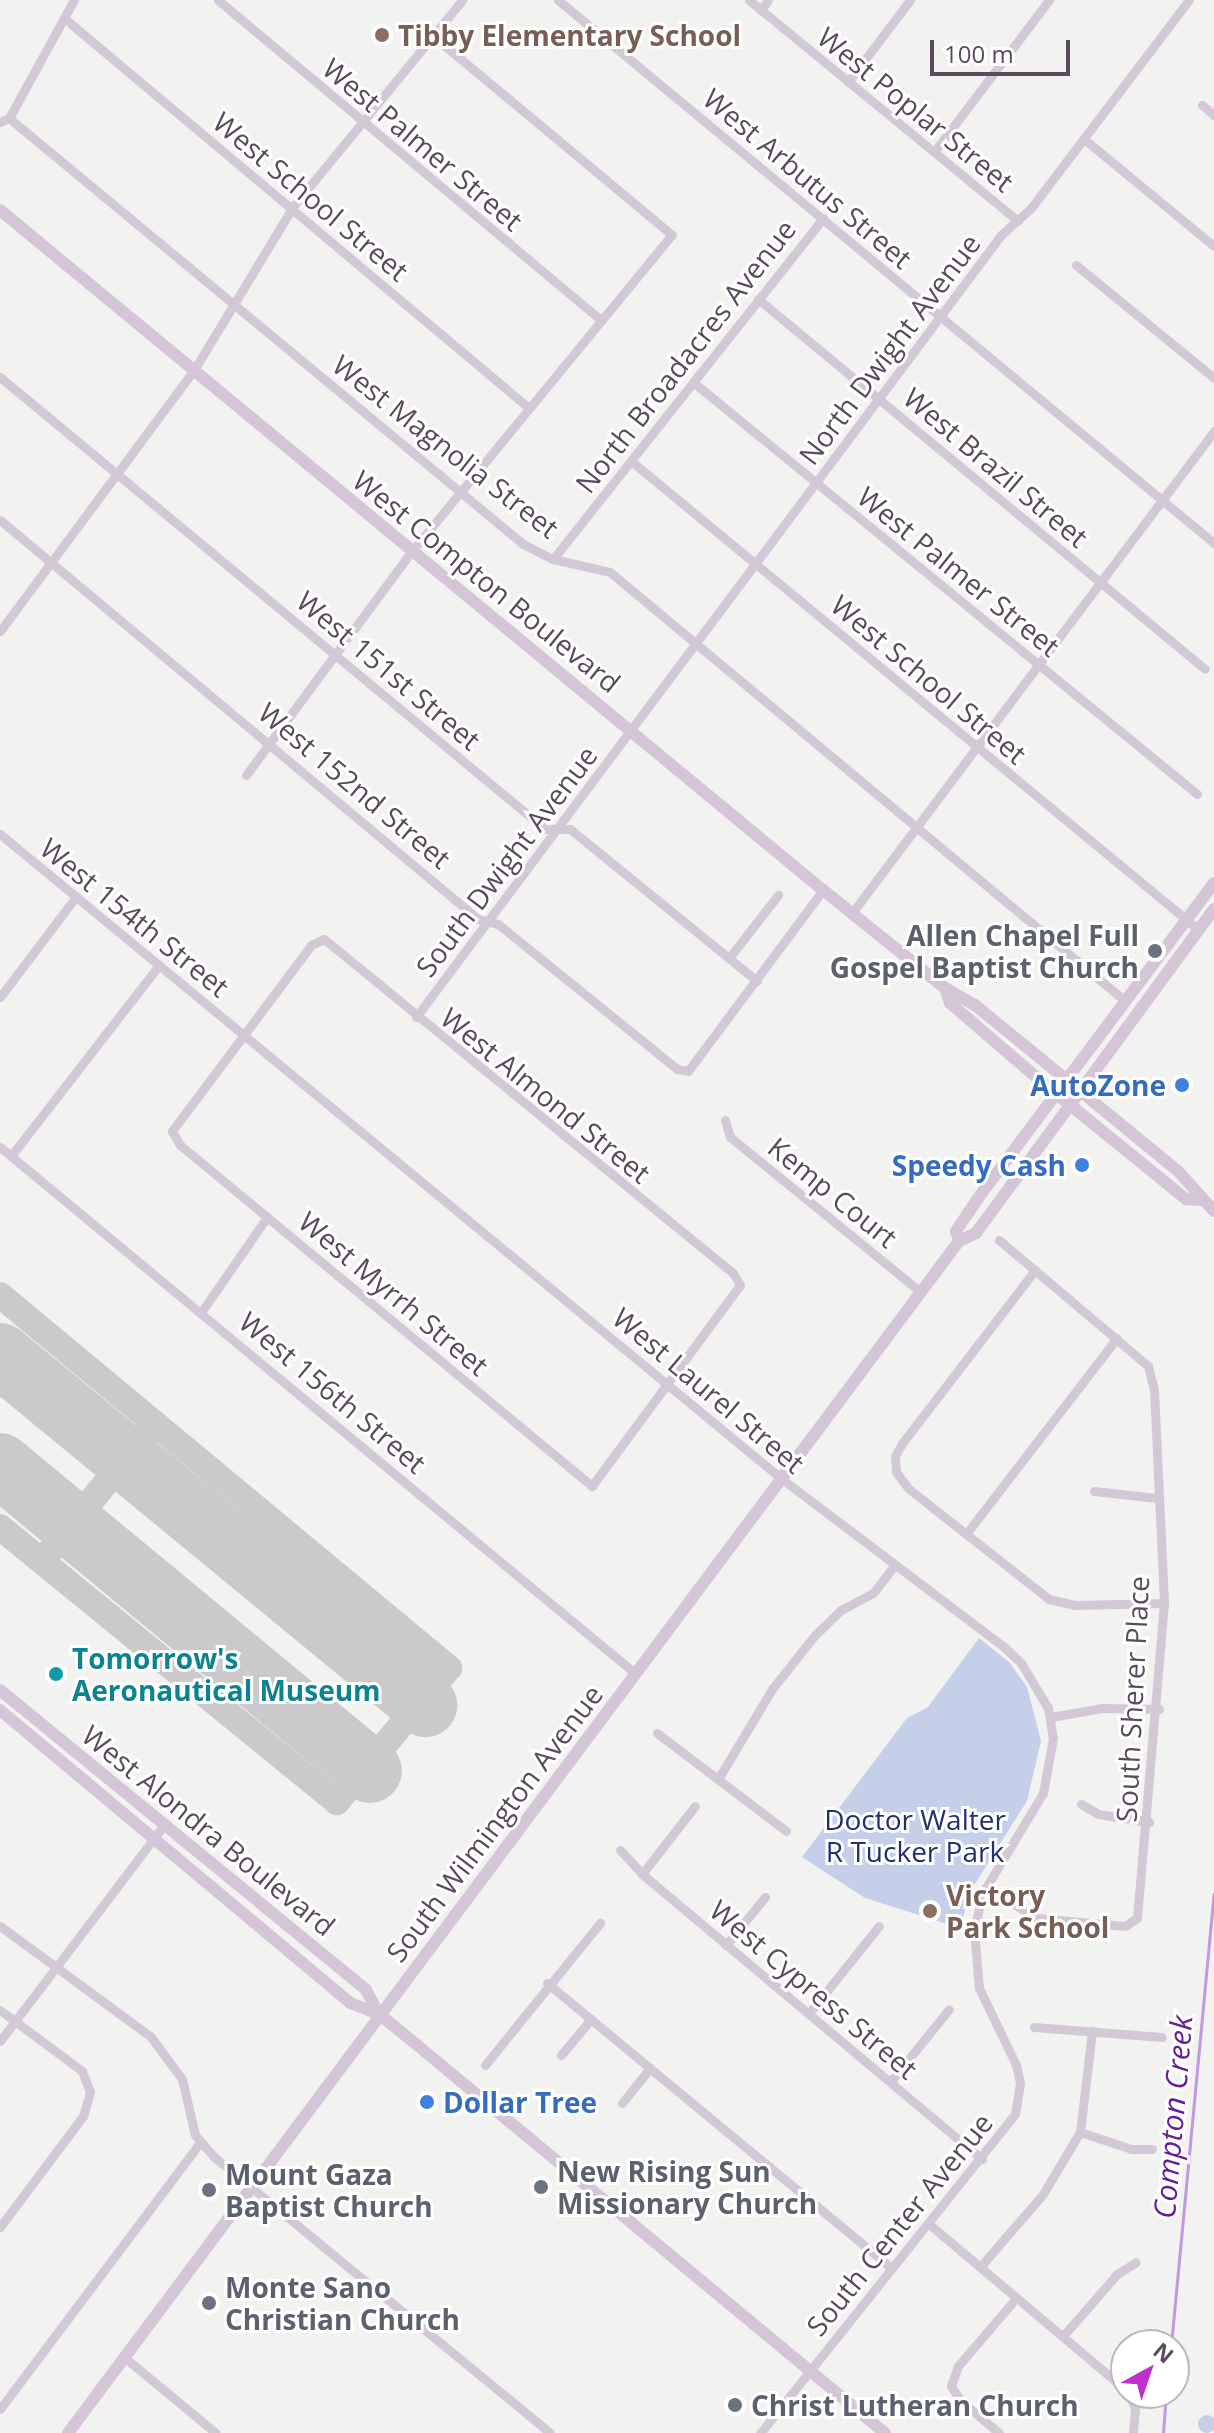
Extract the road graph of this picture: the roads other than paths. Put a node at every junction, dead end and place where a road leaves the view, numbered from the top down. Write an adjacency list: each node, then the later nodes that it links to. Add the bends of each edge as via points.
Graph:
1 (74, 0): 11 (street)
2 (218, 0): 17 (street, West Palmer Street)
3 (462, 0): 12 (street)
4 (558, 0): 22 (street, West Arbutus Street)
5 (749, 0): 10 (street, West Poplar Street)
6 (768, 0): 10 (street)
7 (910, 0): 13 (street)
8 (1049, 0): 19 (street)
9 (1189, 0): 18 (street, North Dwight Avenue)
10 (761, 10): 13 (street, West Poplar Street)
11 (64, 18): 16 (street); 20 (street, West School Street)
12 (433, 36): 17 (street); 29 (street, via 672,235)
13 (848, 82): 19 (street, West Poplar Street)
14 (1202, 105): 15 (street)
15 (1214, 115)
16 (4, 120): 27 (street, West Magnolia Street)
17 (363, 122): 20 (street); 29 (street, West Palmer Street)
18 (1084, 139): 23 (street, North Dwight Avenue); 24 (street)
19 (934, 152): 23 (street, West Poplar Street)
20 (292, 208): 27 (street); 35 (street, West School Street)
21 (0, 210): 30 (main road, West Compton Boulevard)
22 (823, 218): 26 (street, North Broadacres Avenue); 28 (street, West Arbutus Street)
23 (1018, 221): 28 (street, North Dwight Avenue, via 1001,235)
24 (1214, 246)
25 (1076, 265): 32 (street)
26 (758, 299): 33 (street, North Broadacres Avenue); 34 (street, West Brazil Street)
27 (235, 304): 30 (street); 40 (street, West Magnolia Street)
28 (942, 318): 34 (street, North Dwight Avenue); 41 (street, West Arbutus Street)
29 (602, 321): 35 (street)
30 (194, 370): 38 (street); 44 (main road, West Compton Boulevard)
31 (0, 377): 38 (street, West 151st Street)
32 (1214, 378)
33 (693, 382): 37 (street, North Broadacres Avenue); 39 (street, West Palmer Street)
34 (880, 400): 39 (street, North Dwight Avenue); 48 (street, West Brazil Street)
35 (529, 408): 40 (street)
36 (1214, 431): 41 (street)
37 (631, 461): 45 (street, North Broadacres Avenue); 47 (street, West School Street)
38 (116, 474): 46 (street); 51 (street, West 151st Street)
39 (817, 482): 47 (street, North Dwight Avenue); 52 (street, West Palmer Street)
40 (459, 492): 44 (street); 45 (street, West Magnolia Street, via 523,544)
41 (1162, 500): 43 (street, West Arbutus Street); 48 (street)
42 (0, 520): 46 (street, West 152nd Street)
43 (1214, 543)
44 (412, 551): 51 (street); 54 (main road, West Compton Boulevard)
45 (553, 559): 50 (street, West Magnolia Street, via 610,572)
46 (51, 563): 49 (street); 55 (street, West 152nd Street)
47 (756, 563): 50 (street, North Dwight Avenue); 56 (street, West School Street)
48 (1102, 584): 52 (street); 53 (street, West Brazil Street)
49 (0, 631)
50 (697, 644): 54 (street, North Dwight Avenue); 59 (street, West Magnolia Street)
51 (336, 656): 55 (street); 60 (street, West 151st Street, via 545,829)
52 (1041, 666): 56 (street); 58 (street, West Palmer Street)
53 (1205, 669)
54 (633, 731): 60 (street, South Dwight Avenue); 63 (main road, West Compton Boulevard)
55 (272, 743): 57 (street); 69 (street, West 152nd Street, via 478,919)
56 (978, 749): 59 (street); 68 (street, West School Street)
57 (246, 775)
58 (1197, 794)
59 (916, 828): 67 (street); 76 (street, West Magnolia Street)
60 (557, 829): 69 (street, South Dwight Avenue); 71 (street, West 151st Street, via 570,829)
61 (0, 834): 65 (street, West 154th Street)
62 (1214, 883): 68 (main road, South Wilmington Avenue)
63 (823, 890): 67 (main road, West Compton Boulevard); 73 (street)
64 (778, 895): 71 (street)
65 (75, 898): 72 (street, West 154th Street); 75 (street)
66 (1214, 909): 70 (main road, South Wilmington Avenue)
67 (852, 913): 74 (main road, West Compton Boulevard)
68 (1186, 919): 70 (street, West School Street); 76 (main road, South Wilmington Avenue)
69 (488, 921): 73 (street, West 152nd Street, via 677,1069 688,1071); 77 (street, South Dwight Avenue)
70 (1200, 927): 80 (main road, South Wilmington Avenue)
71 (729, 958): 73 (street, West 151st Street)
72 (159, 965): 78 (street, West 154th Street); 85 (street)
73 (757, 981)
74 (945, 988): 79 (main road, West Compton Boulevard, via 975,1005); 81 (main road, West Compton Boulevard, via 950,1003)
75 (0, 997)
76 (1125, 1001): 79 (main road, South Wilmington Avenue)
77 (416, 1017): 78 (street, West Almond Street, via 324,939 311,945); 95 (street, West Almond Street, via 733,1273 740,1285)
78 (243, 1033): 88 (street, West Myrrh Street, via 172,1131 180,1145); 95 (street, West Laurel Street)
79 (1066, 1080): 80 (main road, West Compton Boulevard); 81 (main road, South Wilmington Avenue)
80 (1079, 1091): 82 (main road, South Wilmington Avenue); 86 (main road, West Compton Boulevard, via 1178,1171)
81 (1056, 1093): 82 (main road, West Compton Boulevard); 90 (main road, South Wilmington Avenue, via 956,1231)
82 (1070, 1104): 86 (main road, West Compton Boulevard, via 1186,1199); 90 (main road, South Wilmington Avenue, via 976,1233)
83 (725, 1120): 92 (street, Kemp Court, via 730,1137)
84 (0, 1147): 85 (street, West 156th Street)
85 (11, 1156): 93 (street, West 156th Street)
86 (1200, 1200): 87 (main road, West Compton Boulevard)
87 (1214, 1211)
88 (267, 1217): 93 (street); 95 (street, West Myrrh Street, via 592,1486)
89 (999, 1240): 91 (street)
90 (959, 1241): 92 (main road, South Wilmington Avenue)
91 (1035, 1270): 94 (street); 96 (street, via 903,1442)
92 (921, 1292): 98 (main road, South Wilmington Avenue)
93 (202, 1311): 104 (street, West 156th Street)
94 (1117, 1338): 100 (street, South Sherer Place, via 1141,1358 1152,1377); 101 (street)
95 (670, 1386): 98 (street, West Laurel Street)
96 (895, 1465): 97 (street); 101 (street, via 909,1489)
97 (884, 1468)
98 (782, 1479): 102 (street, West Laurel Street); 104 (main road, South Wilmington Avenue)
99 (1094, 1491): 100 (street)
100 (1157, 1498): 103 (street, South Sherer Place)
101 (966, 1534): 103 (street, via 1036,1591 1061,1604)
102 (894, 1566): 108 (street, West Laurel Street, via 1021,1663); 110 (street, via 873,1593 841,1610 817,1633 772,1689)
103 (1164, 1603): 106 (street, South Sherer Place)
104 (636, 1674): 130 (main road, South Wilmington Avenue)
105 (0, 1690): 114 (main road, West Alondra Boulevard)
106 (1159, 1709): 108 (street, via 1102,1708); 113 (street, South Sherer Place)
107 (0, 1710): 116 (main road, West Alondra Boulevard)
108 (1051, 1717): 145 (street, South Center Avenue, via 1053,1754 1043,1793 976,1911 973,1953 979,1988 1020,2083 1015,2114)
109 (657, 1733): 110 (street)
110 (718, 1779): 115 (street)
111 (1081, 1804): 113 (street, via 1098,1814)
112 (695, 1806): 118 (street)
113 (1149, 1822): 120 (street, South Sherer Place, via 1139,1908 1130,1925 1036,1918)
114 (164, 1825): 116 (street); 130 (main road, West Alondra Boulevard, via 366,1990)
115 (786, 1831)
116 (153, 1840): 125 (street); 130 (main road, West Alondra Boulevard, via 350,2003)
117 (620, 1850): 118 (street, West Cypress Street)
118 (642, 1874): 124 (street, West Cypress Street)
119 (765, 1897): 124 (street)
120 (1015, 1905)
121 (600, 1923): 126 (street)
122 (0, 1926): 125 (street)
123 (879, 1926): 129 (street)
124 (726, 1945): 129 (street, West Cypress Street)
125 (56, 1967): 132 (street); 143 (street, via 151,2037 169,2057 182,2079)
126 (547, 1983): 131 (street); 138 (street)
127 (949, 2009): 140 (street)
128 (0, 2010): 132 (street)
129 (810, 2012): 140 (street, West Cypress Street)
130 (379, 2014): 146 (main road, South Wilmington Avenue); 155 (main road, West Alondra Boulevard)
131 (591, 2019): 137 (street); 139 (street)
132 (15, 2021): 136 (street); 148 (street, via 82,2071 90,2092 83,2116)
133 (1034, 2027): 134 (street)
134 (1092, 2031): 135 (street); 142 (street)
135 (1162, 2037)
136 (0, 2041)
137 (561, 2055)
138 (485, 2065)
139 (650, 2068): 141 (street); 151 (street)
140 (891, 2081): 145 (street, West Cypress Street)
141 (622, 2103)
142 (1080, 2132): 144 (street, via 1131,2149); 150 (street, via 1043,2194)
143 (200, 2143): 146 (street); 157 (street)
144 (1152, 2149)
145 (982, 2159): 147 (street, South Center Avenue)
146 (251, 2187): 154 (main road, South Wilmington Avenue); 161 (street)
147 (929, 2224): 150 (street); 151 (street, South Center Avenue)
148 (0, 2227)
149 (1136, 2262): 153 (street, via 1117,2274)
150 (980, 2267): 152 (street)
151 (892, 2268): 155 (street, South Center Avenue)
152 (1016, 2298): 153 (street); 164 (street, via 958,2366 951,2386)
153 (1063, 2336): 156 (street)
154 (124, 2357): 159 (main road, South Wilmington Avenue); 160 (street)
155 (808, 2369): 162 (street, South Center Avenue); 163 (main road, West Alondra Boulevard)
156 (1110, 2376)
157 (0, 2409)
158 (1135, 2409): 165 (street)
159 (68, 2433)
160 (216, 2433)
161 (550, 2433)
162 (760, 2433)
163 (885, 2433)
164 (999, 2433)
165 (1133, 2433)

